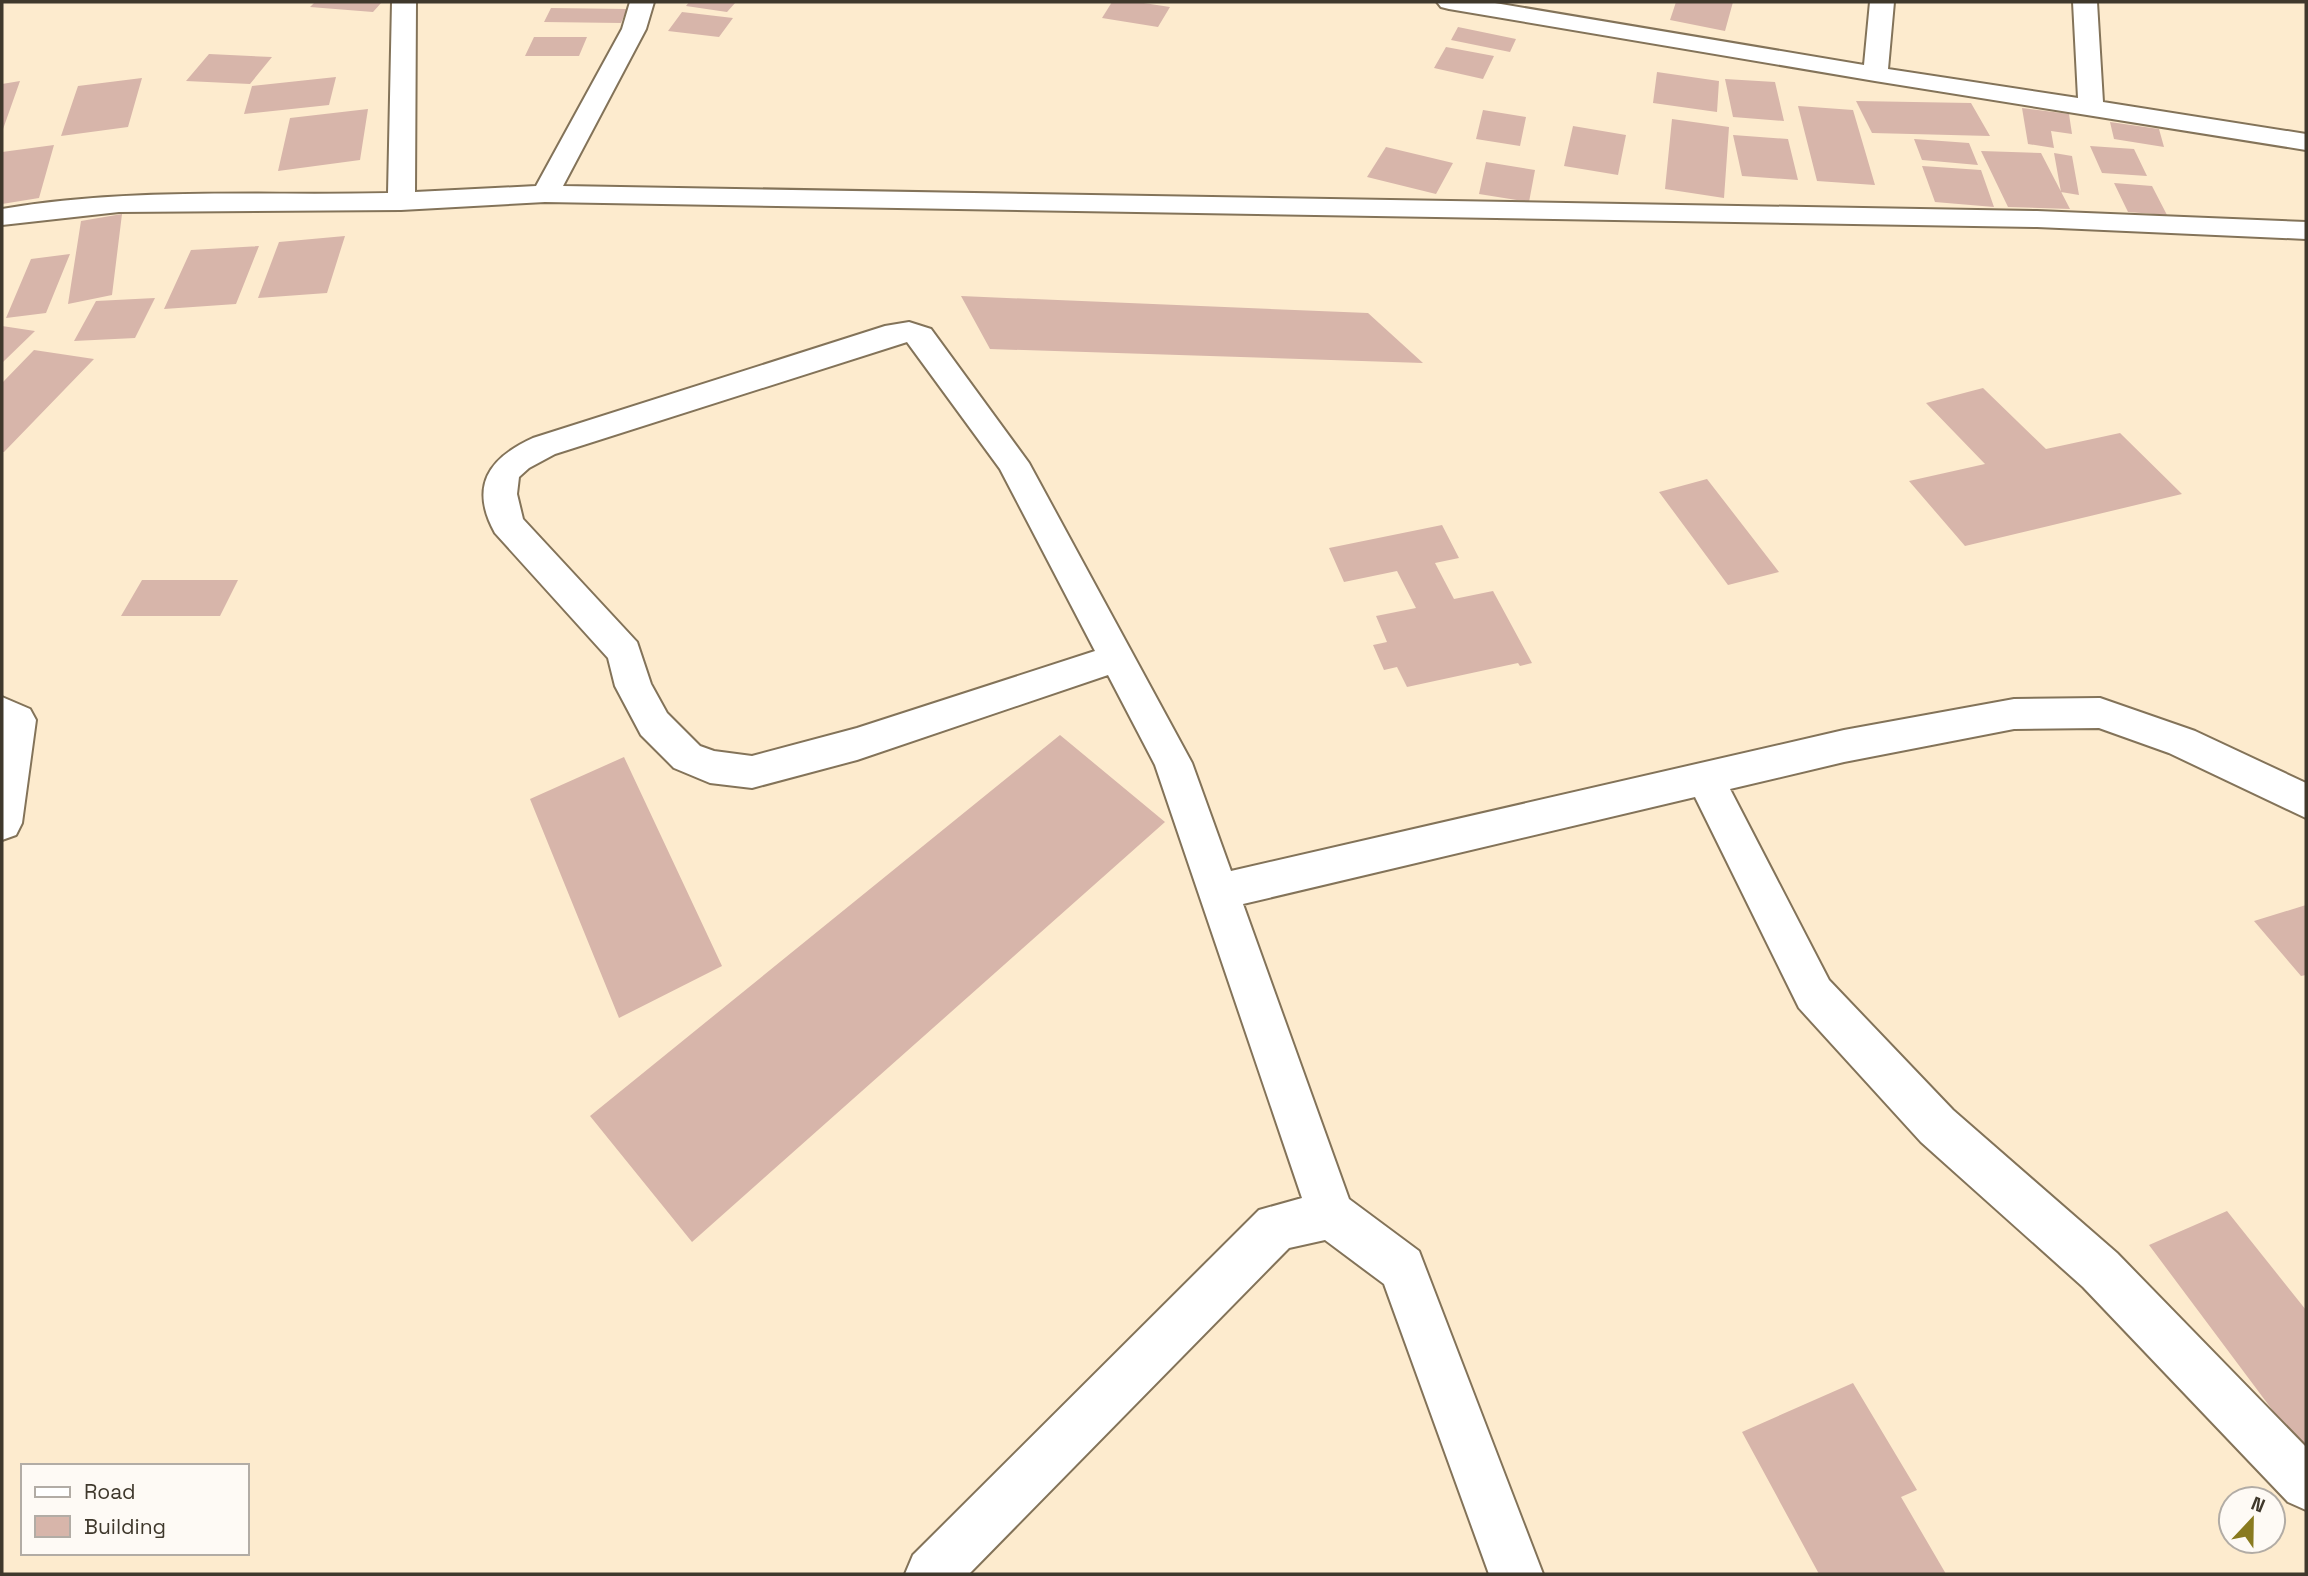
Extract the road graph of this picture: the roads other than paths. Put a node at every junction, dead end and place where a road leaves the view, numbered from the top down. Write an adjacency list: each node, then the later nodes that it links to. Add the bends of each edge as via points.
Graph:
1 (404, 2): 10 (street)
2 (642, 2): 9 (street, via 634,29)
3 (1882, 2): 6 (street)
4 (2085, 2): 7 (street)
5 (1464, 3): 6 (street)
6 (1875, 74): 7 (street)
7 (2091, 108): 8 (street)
8 (2306, 142)
9 (545, 194): 10 (street); 12 (street, via 2037,219)
10 (401, 202): 11 (street, via 130,202)
11 (2, 217)
12 (2306, 231)
13 (1117, 658): 13 (street, via 1013,463 929,347 909,332 896,332 544,446 504,470 499,496 507,524 624,652 633,686 654,724 687,757 710,767 752,772 857,744); 18 (street, via 1172,763)
14 (2, 712): 17 (street, via 17,720)
15 (1705, 779): 16 (street, via 1844,746 2014,714 2100,713 2182,741); 18 (street); 20 (street, via 1814,994 1937,1126 2100,1270)
16 (2306, 801)
17 (2, 823)
18 (1218, 892): 19 (street)
19 (1331, 1215): 21 (street, via 1276,1227); 22 (street, via 1402,1268)
20 (2306, 1484)
21 (932, 1574)
22 (1516, 1574)

